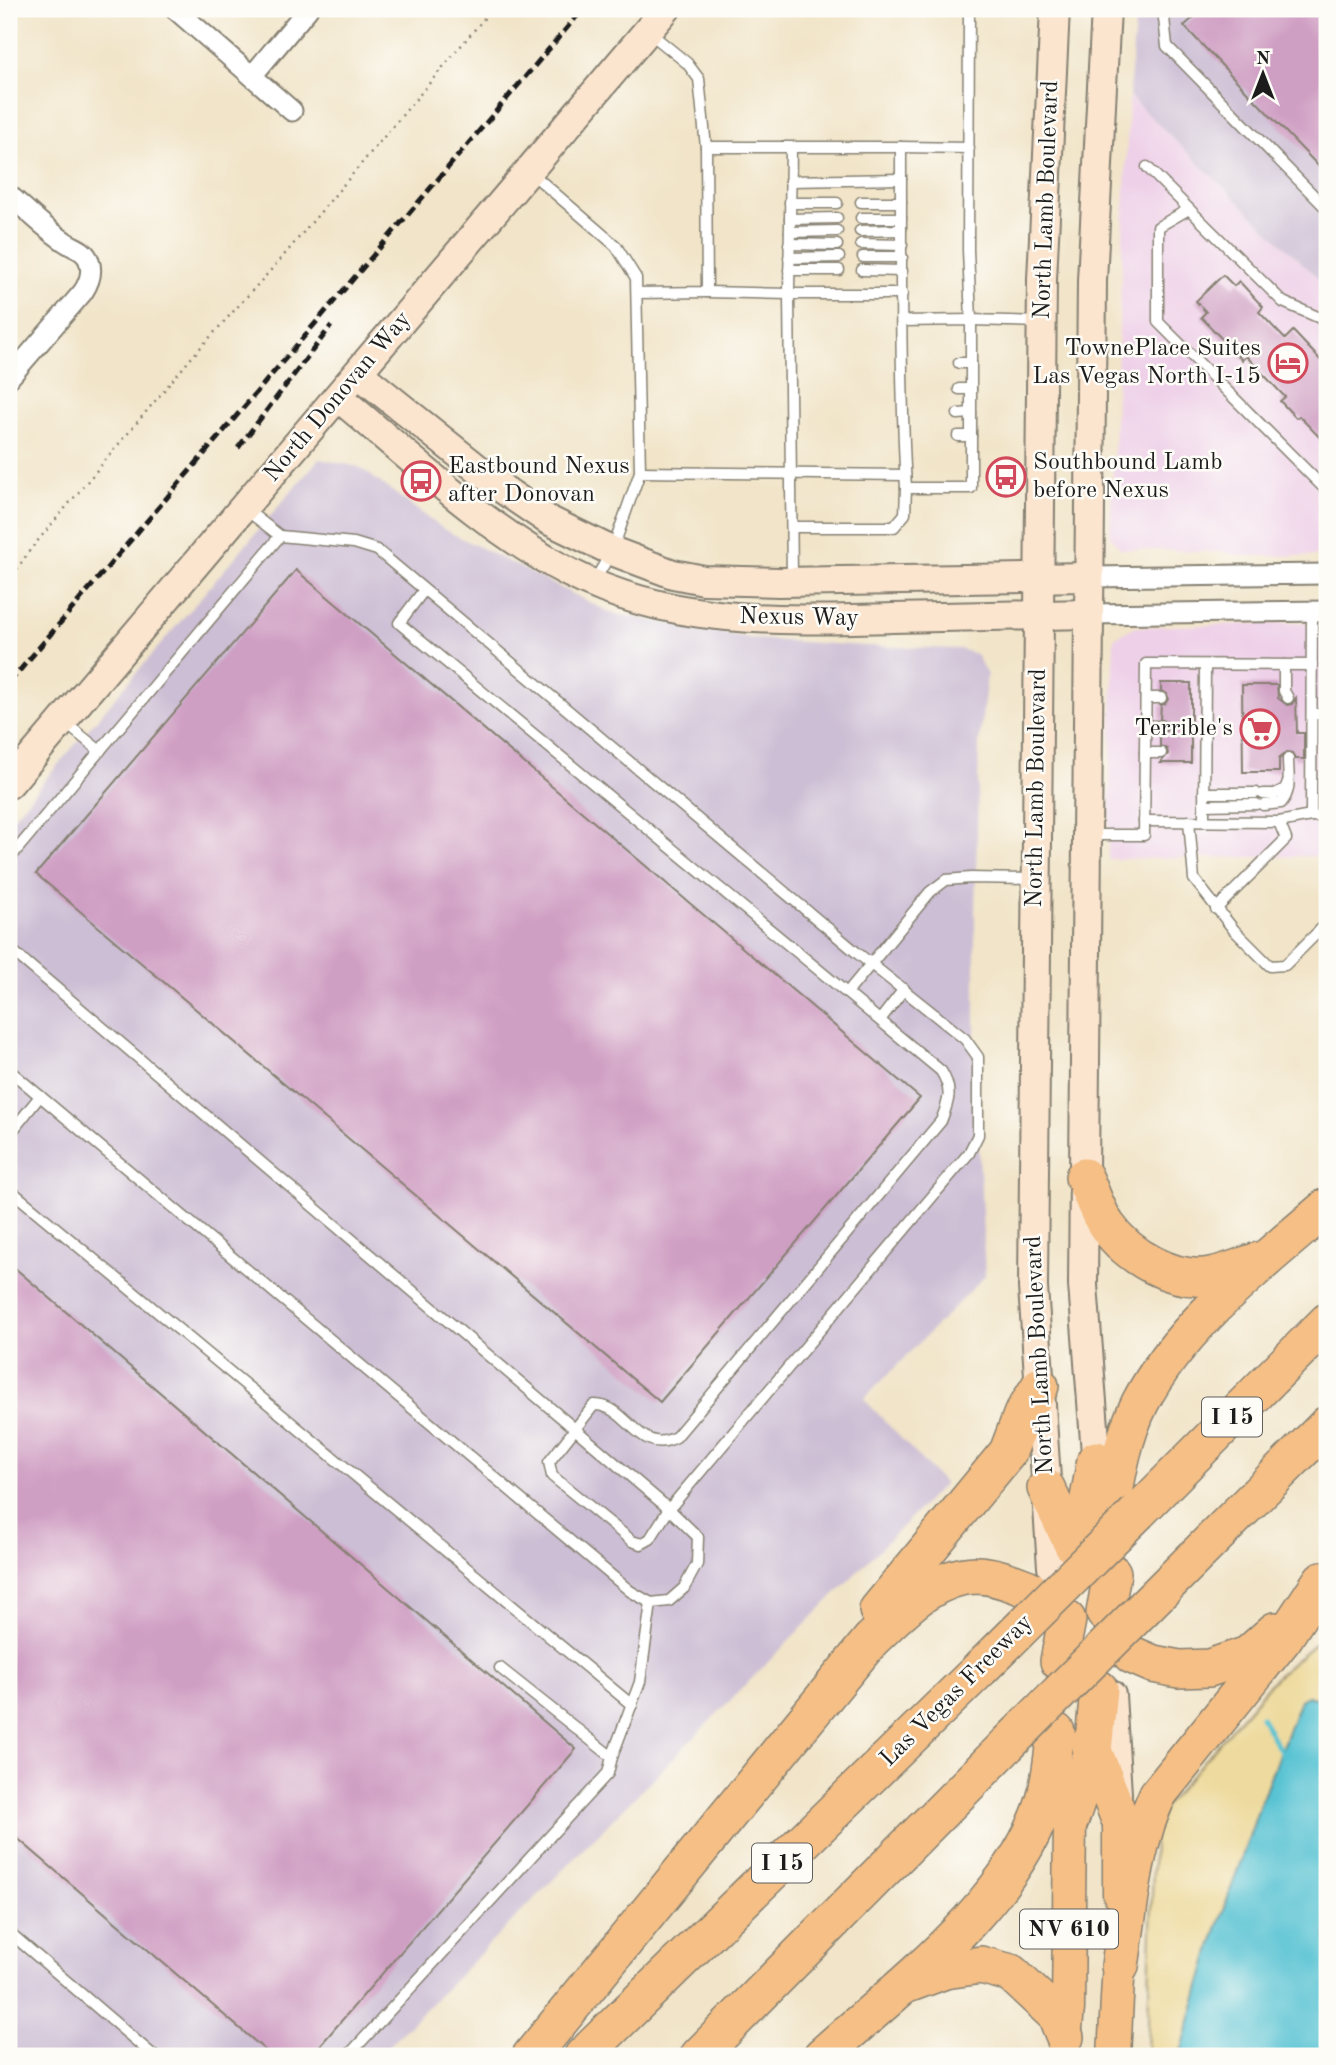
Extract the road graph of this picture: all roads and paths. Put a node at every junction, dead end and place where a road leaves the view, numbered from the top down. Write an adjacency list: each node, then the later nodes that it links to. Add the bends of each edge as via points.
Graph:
1 (175, 9): 10 (street)
2 (308, 9): 10 (street)
3 (492, 9): 86 (path, via 192,357)
4 (666, 9): 9 (main road, North Donovan Way)
5 (969, 9): 14 (lane)
6 (1055, 9): 53 (main road, North Lamb Boulevard)
7 (1106, 9): 85 (main road, North Lamb Boulevard, via 1092,281)
8 (1163, 9): 26 (lane, via 1167,46)
9 (647, 31): 12 (lane, via 687,63 699,79); 17 (main road, North Donovan Way)
10 (252, 76): 11 (street)
11 (292, 111)
12 (706, 147): 15 (lane); 47 (lane)
13 (901, 147): 14 (lane); 15 (lane); 18 (lane)
14 (968, 148): 51 (lane)
15 (791, 149): 19 (lane)
16 (1147, 167): 25 (lane)
17 (529, 171): 48 (lane, via 617,246 636,278); 59 (main road, North Donovan Way)
18 (901, 178): 19 (lane); 22 (lane)
19 (790, 181): 23 (lane)
20 (9, 195): 60 (street, via 64,242 83,251 90,270 83,292)
21 (861, 202): 22 (lane)
22 (901, 202): 29 (lane)
23 (790, 203): 24 (lane); 30 (lane)
24 (838, 203)
25 (1189, 209): 54 (lane, via 1283,302 1320,318); 78 (lane, via 1158,227 1157,322)
26 (1327, 209)
27 (838, 218): 30 (lane)
28 (861, 218): 29 (lane)
29 (901, 218): 31 (lane)
30 (790, 219): 34 (lane)
31 (901, 230): 33 (lane); 38 (lane)
32 (837, 231): 34 (lane)
33 (860, 231)
34 (790, 232): 35 (lane)
35 (789, 244): 36 (lane); 42 (lane)
36 (837, 244)
37 (861, 244): 38 (lane)
38 (902, 244): 41 (lane)
39 (839, 257): 42 (lane)
40 (863, 257): 41 (lane)
41 (902, 257): 46 (lane)
42 (789, 258): 43 (lane)
43 (789, 270): 44 (lane); 49 (lane)
44 (839, 270)
45 (862, 270): 46 (lane)
46 (902, 271): 50 (lane)
47 (707, 292): 48 (lane); 49 (lane)
48 (636, 293): 74 (lane)
49 (789, 294): 50 (lane); 75 (lane)
50 (902, 294): 52 (lane)
51 (971, 320): 52 (lane); 53 (lane); 58 (lane)
52 (903, 321): 55 (lane)
53 (1042, 322): 84 (main road, North Lamb Boulevard)
54 (1327, 326)
55 (903, 363): 56 (lane); 61 (lane)
56 (915, 363)
57 (959, 363): 58 (lane)
58 (971, 363): 64 (lane)
59 (358, 373): 65 (main road, North Donovan Way); 82 (main road, Nexus Way, via 515,497 548,520)
60 (9, 377)
61 (904, 388): 63 (lane); 66 (lane)
62 (959, 388): 64 (lane)
63 (916, 389)
64 (971, 389): 67 (lane)
65 (338, 397): 79 (main road, North Donovan Way); 88 (main road, Nexus Way, via 486,519 570,573)
66 (904, 413): 68 (lane); 70 (lane)
67 (971, 413): 69 (lane); 73 (lane)
68 (916, 414)
69 (958, 414)
70 (904, 436): 71 (lane); 76 (lane)
71 (917, 436)
72 (958, 436): 73 (lane)
73 (971, 436): 77 (lane, via 971,488)
74 (640, 471): 75 (lane); 82 (lane)
75 (791, 475): 76 (lane); 80 (lane)
76 (905, 475): 77 (lane)
77 (906, 488): 80 (lane, via 905,514 894,527)
78 (1327, 491)
79 (243, 508): 81 (lane); 103 (main road, North Donovan Way)
80 (792, 527): 87 (lane)
81 (280, 536): 89 (lane, via 354,542 376,550); 108 (lane)
82 (611, 551): 87 (main road, Nexus Way, via 673,574 704,580); 88 (lane)
83 (1327, 574): 85 (street, Nexus Way)
84 (1039, 577): 85 (main road, Nexus Way); 87 (main road, Nexus Way); 92 (main road, North Lamb Boulevard)
85 (1089, 577): 91 (main road, North Lamb Boulevard)
86 (9, 581)
87 (792, 582)
88 (594, 583): 92 (main road, Nexus Way, via 718,617 784,621)
89 (424, 590): 130 (lane); 132 (lane, via 399,623)
90 (1320, 611): 91 (street, Nexus Way); 95 (lane)
91 (1088, 614): 92 (main road, Nexus Way); 124 (main road, North Lamb Boulevard)
92 (1038, 615): 126 (main road, North Lamb Boulevard)
93 (1205, 664): 94 (lane); 96 (lane, via 1146,664); 99 (lane)
94 (1284, 665): 95 (lane); 100 (lane)
95 (1312, 665): 101 (lane)
96 (1146, 698): 97 (lane); 104 (lane)
97 (1161, 698)
98 (1192, 698): 99 (lane)
99 (1205, 698): 107 (lane)
100 (1288, 698)
101 (1312, 714): 102 (lane); 118 (lane)
102 (1327, 715)
103 (62, 721): 108 (lane); 114 (main road, North Donovan Way)
104 (1146, 726): 105 (lane); 109 (lane)
105 (1161, 726)
106 (1192, 727): 107 (lane)
107 (1205, 727): 112 (lane)
108 (100, 751): 125 (lane)
109 (1145, 753): 110 (lane); 121 (lane)
110 (1161, 753)
111 (1192, 753): 112 (lane)
112 (1205, 753): 115 (lane)
113 (1288, 760): 116 (lane, via 1285,789)
114 (9, 785)
115 (1205, 793): 116 (lane); 117 (lane)
116 (1259, 799): 117 (lane)
117 (1205, 805): 120 (lane)
118 (1311, 816): 119 (lane); 123 (lane)
119 (1327, 817)
120 (1204, 820): 122 (lane); 123 (lane)
121 (1144, 821): 122 (lane); 124 (lane, via 1144,835)
122 (1189, 821): 127 (lane, via 1194,879)
123 (1279, 822): 127 (lane, via 1286,839)
124 (1086, 835): 137 (main road, North Lamb Boulevard)
125 (9, 859)
126 (1035, 880): 130 (lane, via 946,880 930,892); 142 (main road, North Lamb Boulevard, via 1033,1287)
127 (1216, 909): 128 (lane, via 1270,965 1285,965)
128 (1327, 923)
129 (9, 948): 144 (lane)
130 (871, 963): 131 (lane); 132 (lane)
131 (904, 989): 133 (lane); 147 (lane, via 965,1039 978,1058 978,1135 969,1153)
132 (847, 993): 133 (lane)
133 (880, 1020): 144 (lane, via 941,1070 950,1085 941,1121 676,1437 653,1443 604,1405 594,1405)
134 (9, 1070): 135 (lane)
135 (40, 1096): 136 (lane); 150 (lane, via 629,1591)
136 (9, 1135)
137 (1084, 1177): 140 (highway, via 1107,1226 1153,1267 1209,1276); 145 (main road, North Lamb Boulevard, via 1083,1285)
138 (9, 1189): 154 (lane)
139 (1327, 1207): 140 (highway)
140 (1266, 1259): 148 (highway, via 1166,1362 1140,1404)
141 (1327, 1322): 148 (highway, Las Vegas Freeway / I 15)
142 (1041, 1386): 146 (main road, North Lamb Boulevard); 151 (highway, via 1022,1415 1009,1452 877,1611)
143 (1327, 1425): 167 (highway, bridge)
144 (575, 1429): 147 (lane); 147 (lane, via 549,1462 552,1476 641,1544 650,1539)
145 (1096, 1460): 148 (highway)
146 (1046, 1488): 148 (highway)
147 (668, 1509): 150 (lane, via 698,1537 697,1564 676,1595)
148 (1084, 1539): 151 (highway, via 1006,1580 976,1575 946,1582 919,1596); 166 (highway, Las Vegas Freeway / I 15, bridge, via 980,1669)
149 (1324, 1576): 153 (highway, via 1248,1654 1209,1668 1153,1664); 160 (highway, via 1283,1639 1157,1794 1140,1845)
150 (651, 1603): 154 (lane, via 640,1682)
151 (871, 1640): 165 (highway)
152 (500, 1668): 156 (lane)
153 (1089, 1698): 155 (highway); 157 (main road); 158 (main road); 161 (highway, via 1013,1864 988,1902)
154 (632, 1705): 156 (lane)
155 (1093, 1751): 157 (highway); 158 (highway)
156 (612, 1757): 164 (lane, via 608,1773)
157 (1119, 1817): 160 (main road, NV 610)
158 (1070, 1820): 162 (main road, NV 610)
159 (9, 1932): 163 (lane)
160 (1120, 1966): 169 (main road, NV 610)
161 (900, 1987): 162 (highway, via 945,1970 981,1965 1011,1973 1056,2015); 168 (highway)
162 (1064, 2047)
163 (154, 2056)
164 (348, 2056)
165 (531, 2056)
166 (583, 2056)
167 (699, 2056)
168 (822, 2056)
169 (1114, 2056)

